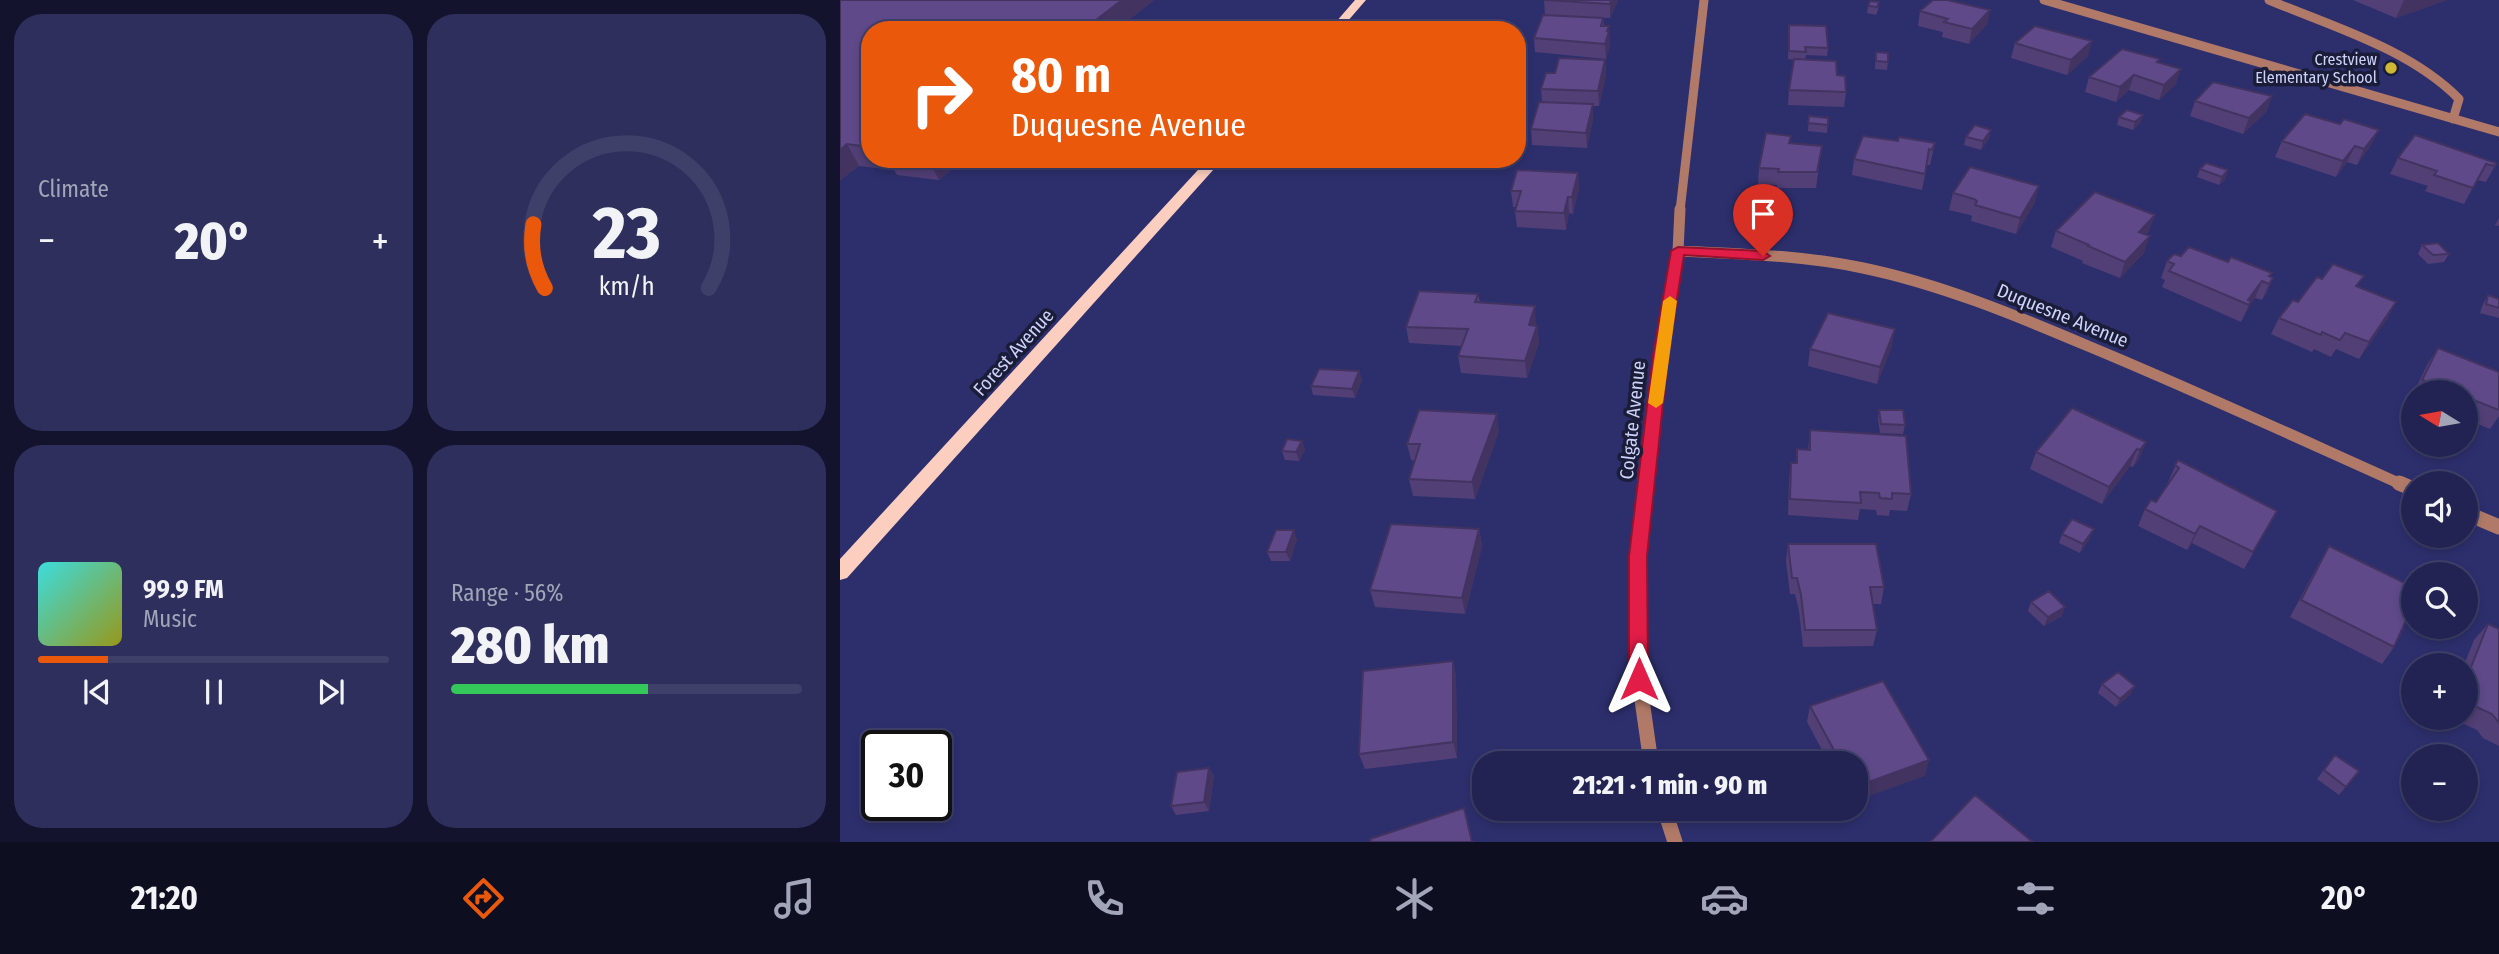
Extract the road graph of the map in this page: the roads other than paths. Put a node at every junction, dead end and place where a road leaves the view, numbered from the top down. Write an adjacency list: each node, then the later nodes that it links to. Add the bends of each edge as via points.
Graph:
1 (1361, 0): 5 (main road)
2 (1704, 0): 9 (street, Colgate Avenue, via 1682,176)
3 (2044, 0): 6 (street)
4 (2269, 0): 6 (street, via 2427,70 2459,99)
5 (1342, 21)
6 (2453, 119): 7 (street)
7 (2499, 132)
8 (1208, 168): 13 (main road, Forest Avenue)
9 (1678, 251): 10 (street, Duquesne Avenue, via 1805,259 1925,284 2016,315); 14 (street, Colgate Avenue, via 1638,556 1639,679)
10 (2401, 484)
11 (2478, 518): 12 (street)
12 (2499, 527)
13 (840, 572)
14 (1649, 751)
15 (1668, 821): 16 (street)
16 (1675, 842)

